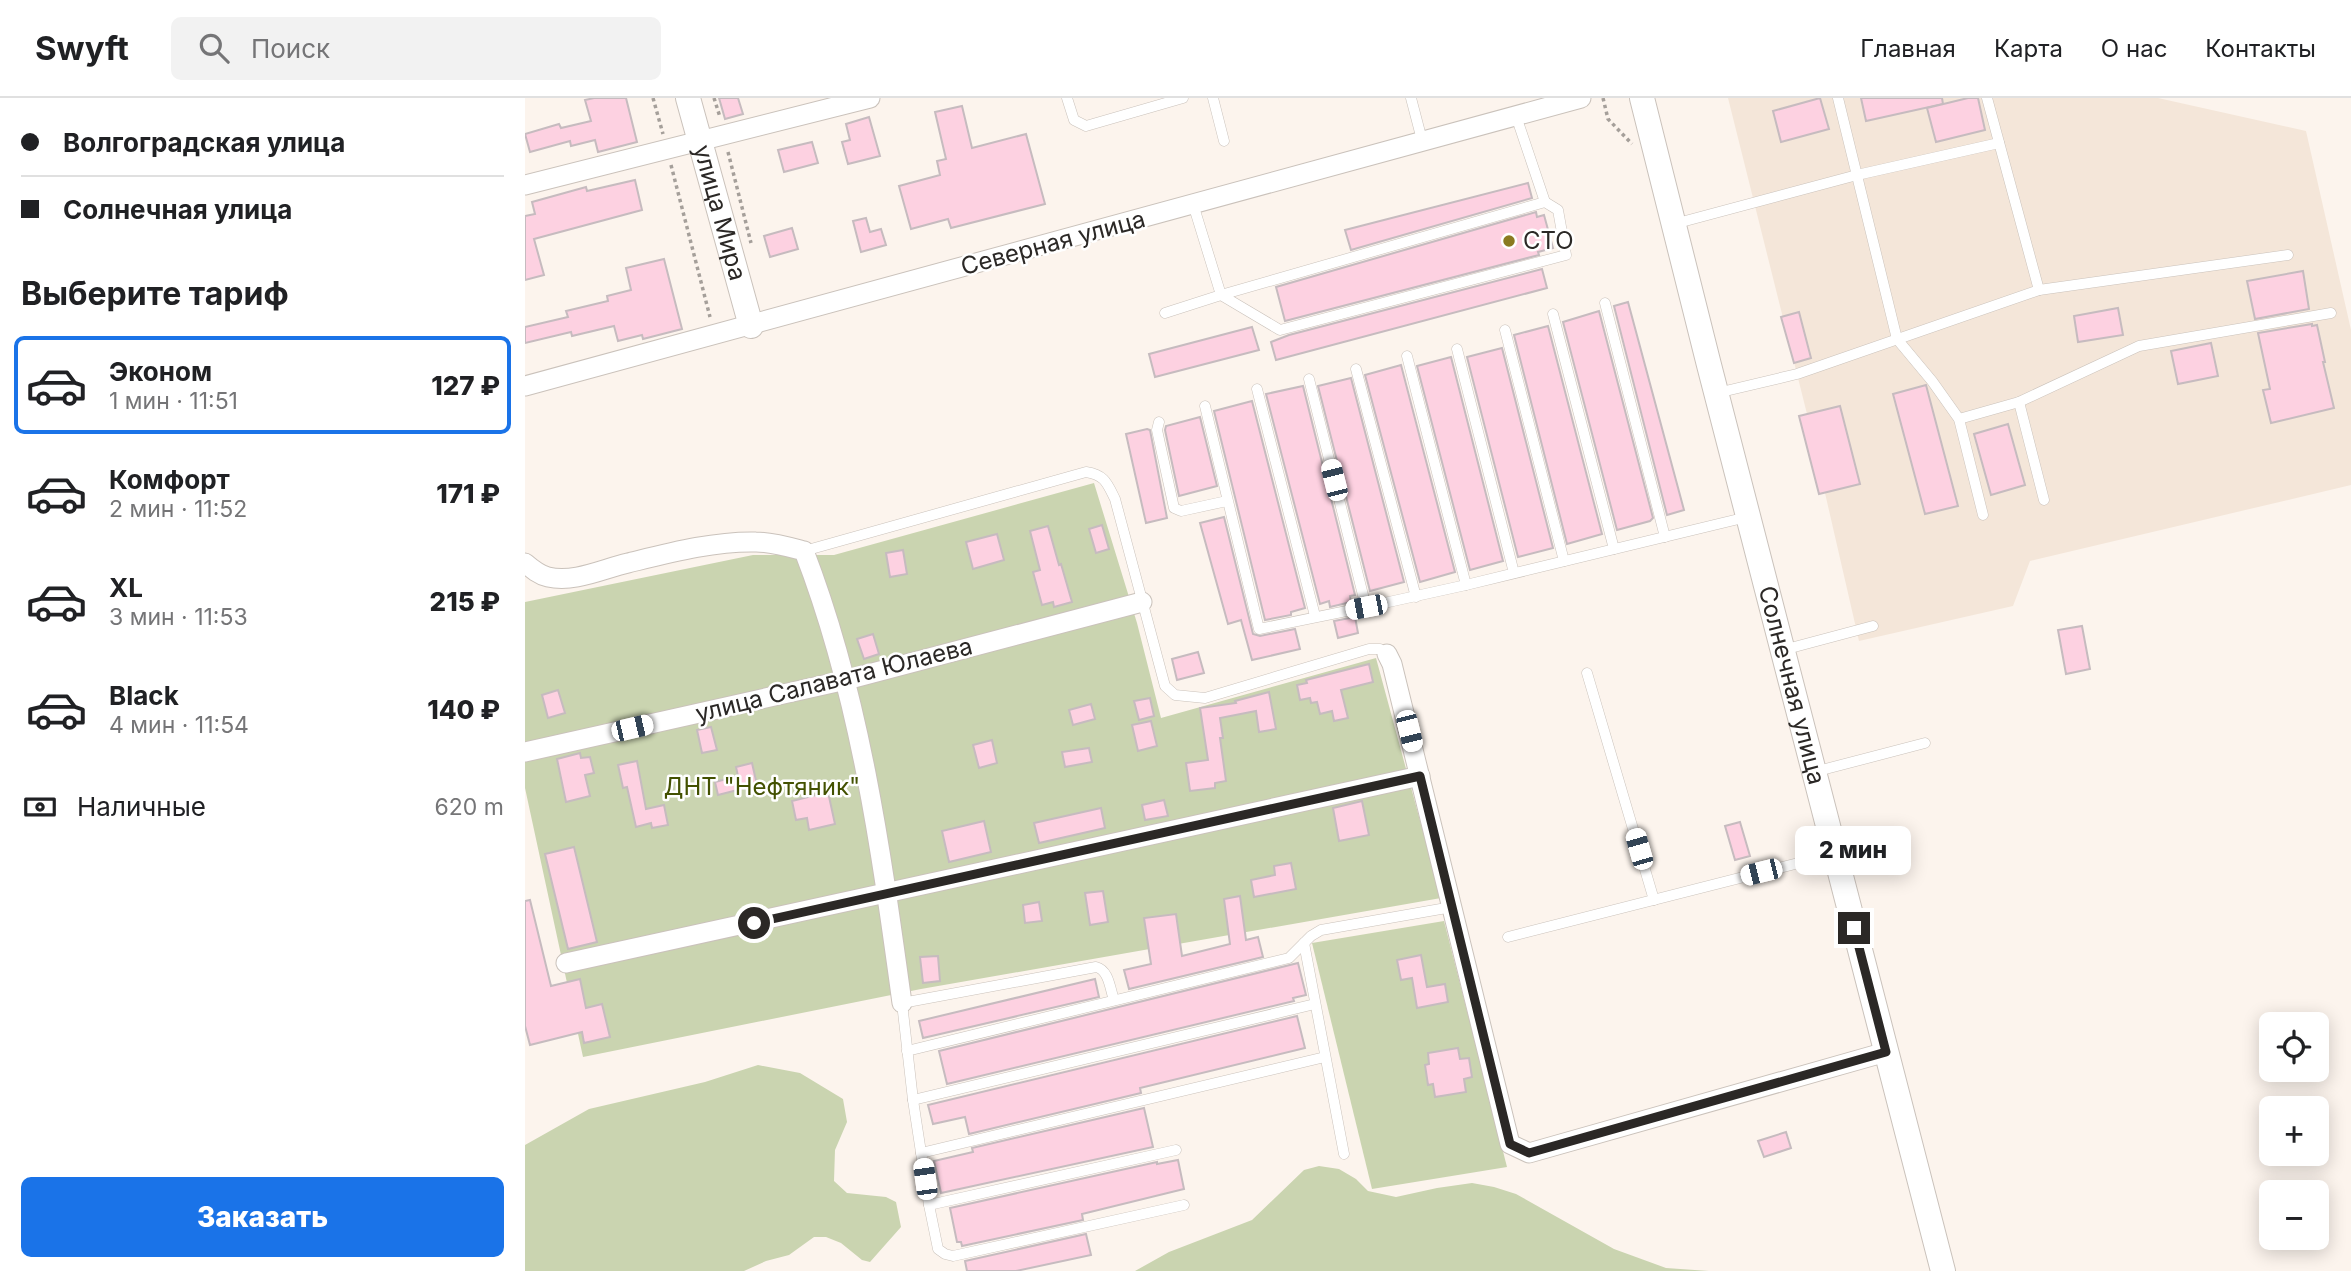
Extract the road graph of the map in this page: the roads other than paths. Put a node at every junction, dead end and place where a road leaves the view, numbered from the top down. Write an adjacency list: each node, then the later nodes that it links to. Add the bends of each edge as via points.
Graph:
1 (688, 98): 13 (street, улица Мира)
2 (870, 98): 13 (street)
3 (1067, 98): 4 (lane, via 1074,120 1086,126)
4 (1183, 98)
5 (1213, 98): 15 (lane)
6 (1411, 98): 14 (lane)
7 (1581, 98): 11 (street, Северная улица)
8 (1642, 98): 21 (street, Солнечная улица)
9 (1838, 98): 17 (lane)
10 (1987, 98): 16 (lane)
11 (1534, 104): 12 (street, Северная улица)
12 (1516, 116): 14 (street, Северная улица); 19 (lane)
13 (700, 140): 18 (street); 29 (street, улица Мира)
14 (1422, 140): 20 (street, Северная улица)
15 (1224, 141)
16 (1999, 143): 17 (lane); 23 (lane)
17 (1857, 175): 21 (lane); 31 (lane)
18 (525, 185)
19 (1545, 202): 24 (lane); 24 (lane, via 1558,210 1566,255 1280,330)
20 (1193, 204): 24 (lane); 29 (street, Северная улица)
21 (1674, 225): 38 (street, Солнечная улица)
22 (2288, 255): 23 (lane)
23 (2039, 290): 31 (lane)
24 (1221, 295): 26 (lane)
25 (1605, 303): 47 (lane)
26 (1165, 313)
27 (2331, 313): 39 (lane, via 2139,346)
28 (1553, 314): 48 (lane)
29 (751, 326): 36 (street, Северная улица)
30 (1505, 330): 50 (lane)
31 (1897, 339): 38 (lane, via 1797,374); 41 (lane)
32 (1457, 349): 52 (lane)
33 (1407, 356): 53 (lane)
34 (1356, 369): 54 (lane)
35 (1308, 379): 56 (lane)
36 (525, 386)
37 (1257, 390): 57 (lane)
38 (1716, 393): 46 (street, Солнечная улица)
39 (2019, 402): 41 (lane); 43 (lane)
40 (1205, 406): 44 (lane)
41 (1959, 419): 45 (lane)
42 (1159, 422): 44 (lane, via 1174,508 1181,511)
43 (2044, 500)
44 (1227, 501): 57 (lane, via 1259,629)
45 (1983, 515)
46 (1748, 516): 47 (lane); 59 (street, Солнечная улица)
47 (1665, 537): 48 (lane)
48 (1614, 549): 50 (lane)
49 (804, 551): 51 (street, via 757,542 729,544 565,578 534,572); 55 (lane, via 1086,472 1098,474 1108,483 1115,499); 62 (street)
50 (1564, 561): 52 (lane)
51 (525, 563)
52 (1514, 573): 53 (lane)
53 (1466, 585): 54 (lane)
54 (1416, 597): 56 (lane)
55 (1142, 602): 60 (lane, via 1165,686 1175,695 1205,698 1369,649); 62 (street, улица Салавата Юлаева)
56 (1366, 607): 57 (lane)
57 (1315, 616)
58 (1873, 626): 59 (lane)
59 (1783, 650): 65 (street, Солнечная улица)
60 (1387, 654): 66 (street)
61 (1587, 673): 69 (lane)
62 (846, 680): 64 (street, улица Салавата Юлаева); 68 (street)
63 (1925, 743): 65 (lane)
64 (525, 752)
65 (1814, 772): 67 (street, Солнечная улица)
66 (1420, 776): 68 (street); 70 (street)
67 (1835, 853): 69 (lane); 78 (street, Солнечная улица)
68 (887, 894): 73 (street); 75 (street)
69 (1654, 900): 71 (lane)
70 (1452, 907): 72 (lane, via 1321,930); 78 (street, via 1510,1144 1529,1153)
71 (1508, 937)
72 (1304, 943): 74 (lane, via 1289,958); 76 (lane)
73 (566, 963)
74 (1114, 1000): 75 (lane, via 1105,972 1096,967); 77 (lane)
75 (902, 1003): 77 (lane)
76 (1315, 1004): 79 (lane); 80 (lane)
77 (907, 1051): 80 (lane)
78 (1886, 1052): 86 (street, Солнечная улица)
79 (1325, 1057): 82 (lane); 83 (lane)
80 (913, 1100): 82 (lane)
81 (1176, 1150): 84 (lane)
82 (921, 1153): 84 (lane)
83 (1344, 1154)
84 (929, 1205): 85 (lane, via 938,1249 953,1256)
85 (1184, 1205)
86 (1943, 1271)

